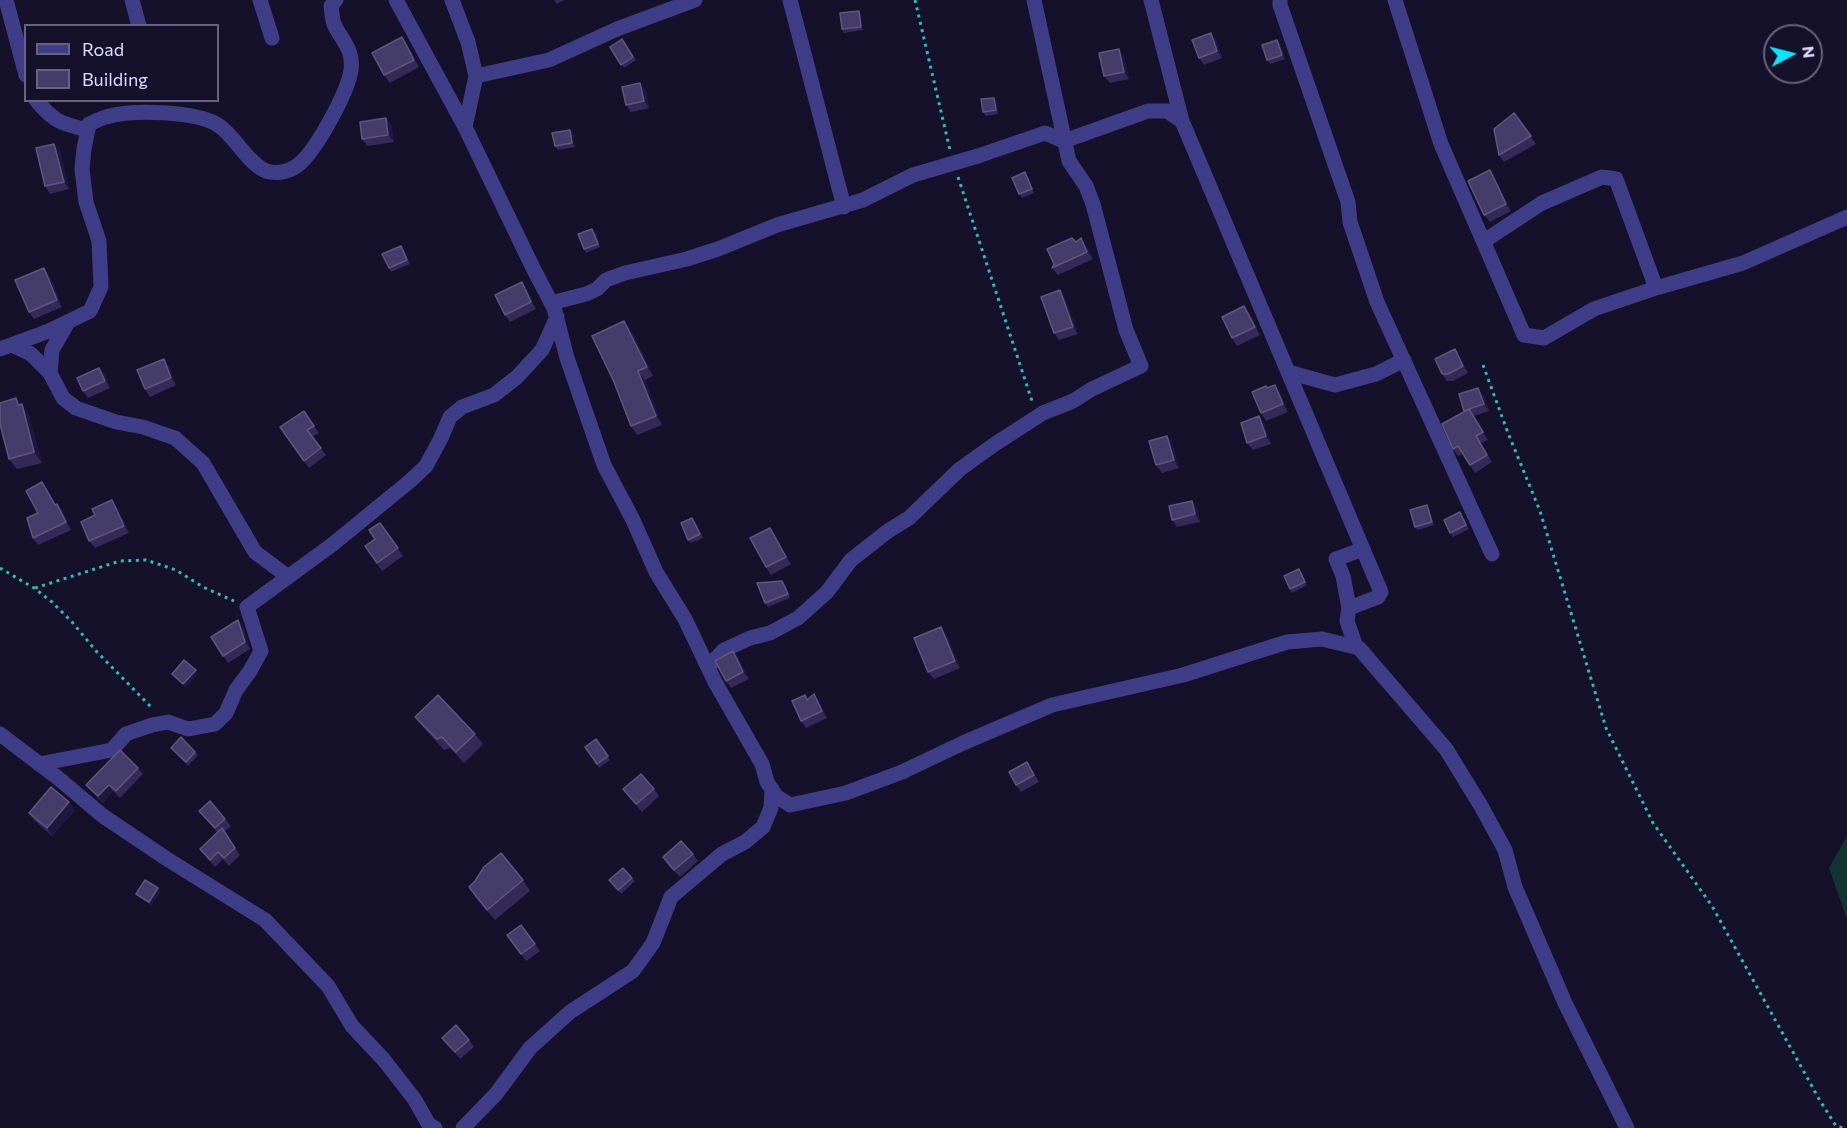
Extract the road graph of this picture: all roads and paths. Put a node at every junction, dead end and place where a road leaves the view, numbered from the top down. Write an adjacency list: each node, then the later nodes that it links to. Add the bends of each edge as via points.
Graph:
1 (6, 0): 16 (street)
2 (132, 0): 14 (street)
3 (260, 0): 15 (street)
4 (336, 0): 19 (street, via 331,6 334,24 347,44 352,68 346,89 319,139 298,165 278,173 263,169 219,126)
5 (396, 0): 22 (street)
6 (453, 0): 17 (street)
7 (695, 0): 17 (street, via 549,60)
8 (790, 0): 27 (street)
9 (915, 0): 26 (path)
10 (1034, 0): 20 (street)
11 (1151, 0): 21 (street)
12 (1395, 0): 29 (street, via 1441,144)
13 (1282, 2): 34 (street, via 1377,302)
14 (138, 24)
15 (272, 38)
16 (24, 68)
17 (476, 76): 22 (street)
18 (38, 102): 23 (street, via 61,124)
19 (161, 107): 23 (street, via 106,116 90,124)
20 (1058, 116): 24 (street); 25 (street)
21 (1182, 121): 25 (street, via 1167,111 1148,111); 36 (street)
22 (465, 127): 31 (street)
23 (88, 130): 32 (street, via 82,169 86,202 99,242 101,288 90,311)
24 (1045, 133): 25 (street); 26 (street)
25 (1064, 141): 38 (street, via 1069,160 1093,204 1126,330 1141,366)
26 (953, 163): 27 (street, via 913,174); 38 (path)
27 (844, 207): 31 (street, via 777,225 687,259 625,273)
28 (1847, 217): 30 (street, via 1743,263)
29 (1484, 241): 30 (street, via 1524,335 1544,338 1594,309); 30 (street, via 1542,203 1602,177 1616,179)
30 (1656, 288)
31 (554, 310): 42 (street, via 542,350 517,377 494,395 462,407 450,417 426,466 372,513); 47 (street, via 604,465)
32 (68, 322): 33 (street); 37 (street, via 52,350)
33 (6, 347): 37 (street, via 31,354)
34 (1404, 360): 36 (street, via 1376,374 1335,385); 40 (street)
35 (1483, 365): 55 (path, via 1540,511 1606,728 1653,823 1712,906 1819,1099 1836,1126)
36 (1288, 372): 39 (street)
37 (50, 373): 42 (street, via 63,398 76,408 175,438 203,463 255,552)
38 (1038, 417): 47 (street, via 960,469 909,519 851,560 826,592 798,618 724,650)
39 (1363, 549): 45 (street, via 1336,559); 45 (street, via 1381,592 1378,597)
40 (1492, 554)
41 (0, 568): 43 (path)
42 (288, 576): 44 (street)
43 (34, 588): 44 (path, via 120,561 146,560 176,570); 48 (path)
44 (247, 608): 48 (street, via 261,651 226,713 215,724 188,729)
45 (1349, 608): 46 (street, via 1347,621)
46 (1356, 647): 51 (street, via 1322,639 1287,642 1183,675 1052,705 846,793 790,805); 54 (street, via 1446,749 1481,806 1505,850 1515,887 1565,1003)
47 (708, 667): 51 (street)
48 (168, 722): 50 (street, via 126,734 112,750)
49 (0, 734): 50 (street)
50 (39, 764): 52 (street, via 103,816 265,920 328,986 352,1026 384,1060)
51 (772, 789): 53 (street, via 771,808 763,827 722,854 671,897 653,943 633,971 570,1012 530,1048 496,1094)
52 (435, 1128)
53 (463, 1128)
54 (1627, 1128)
55 (1843, 1128)

